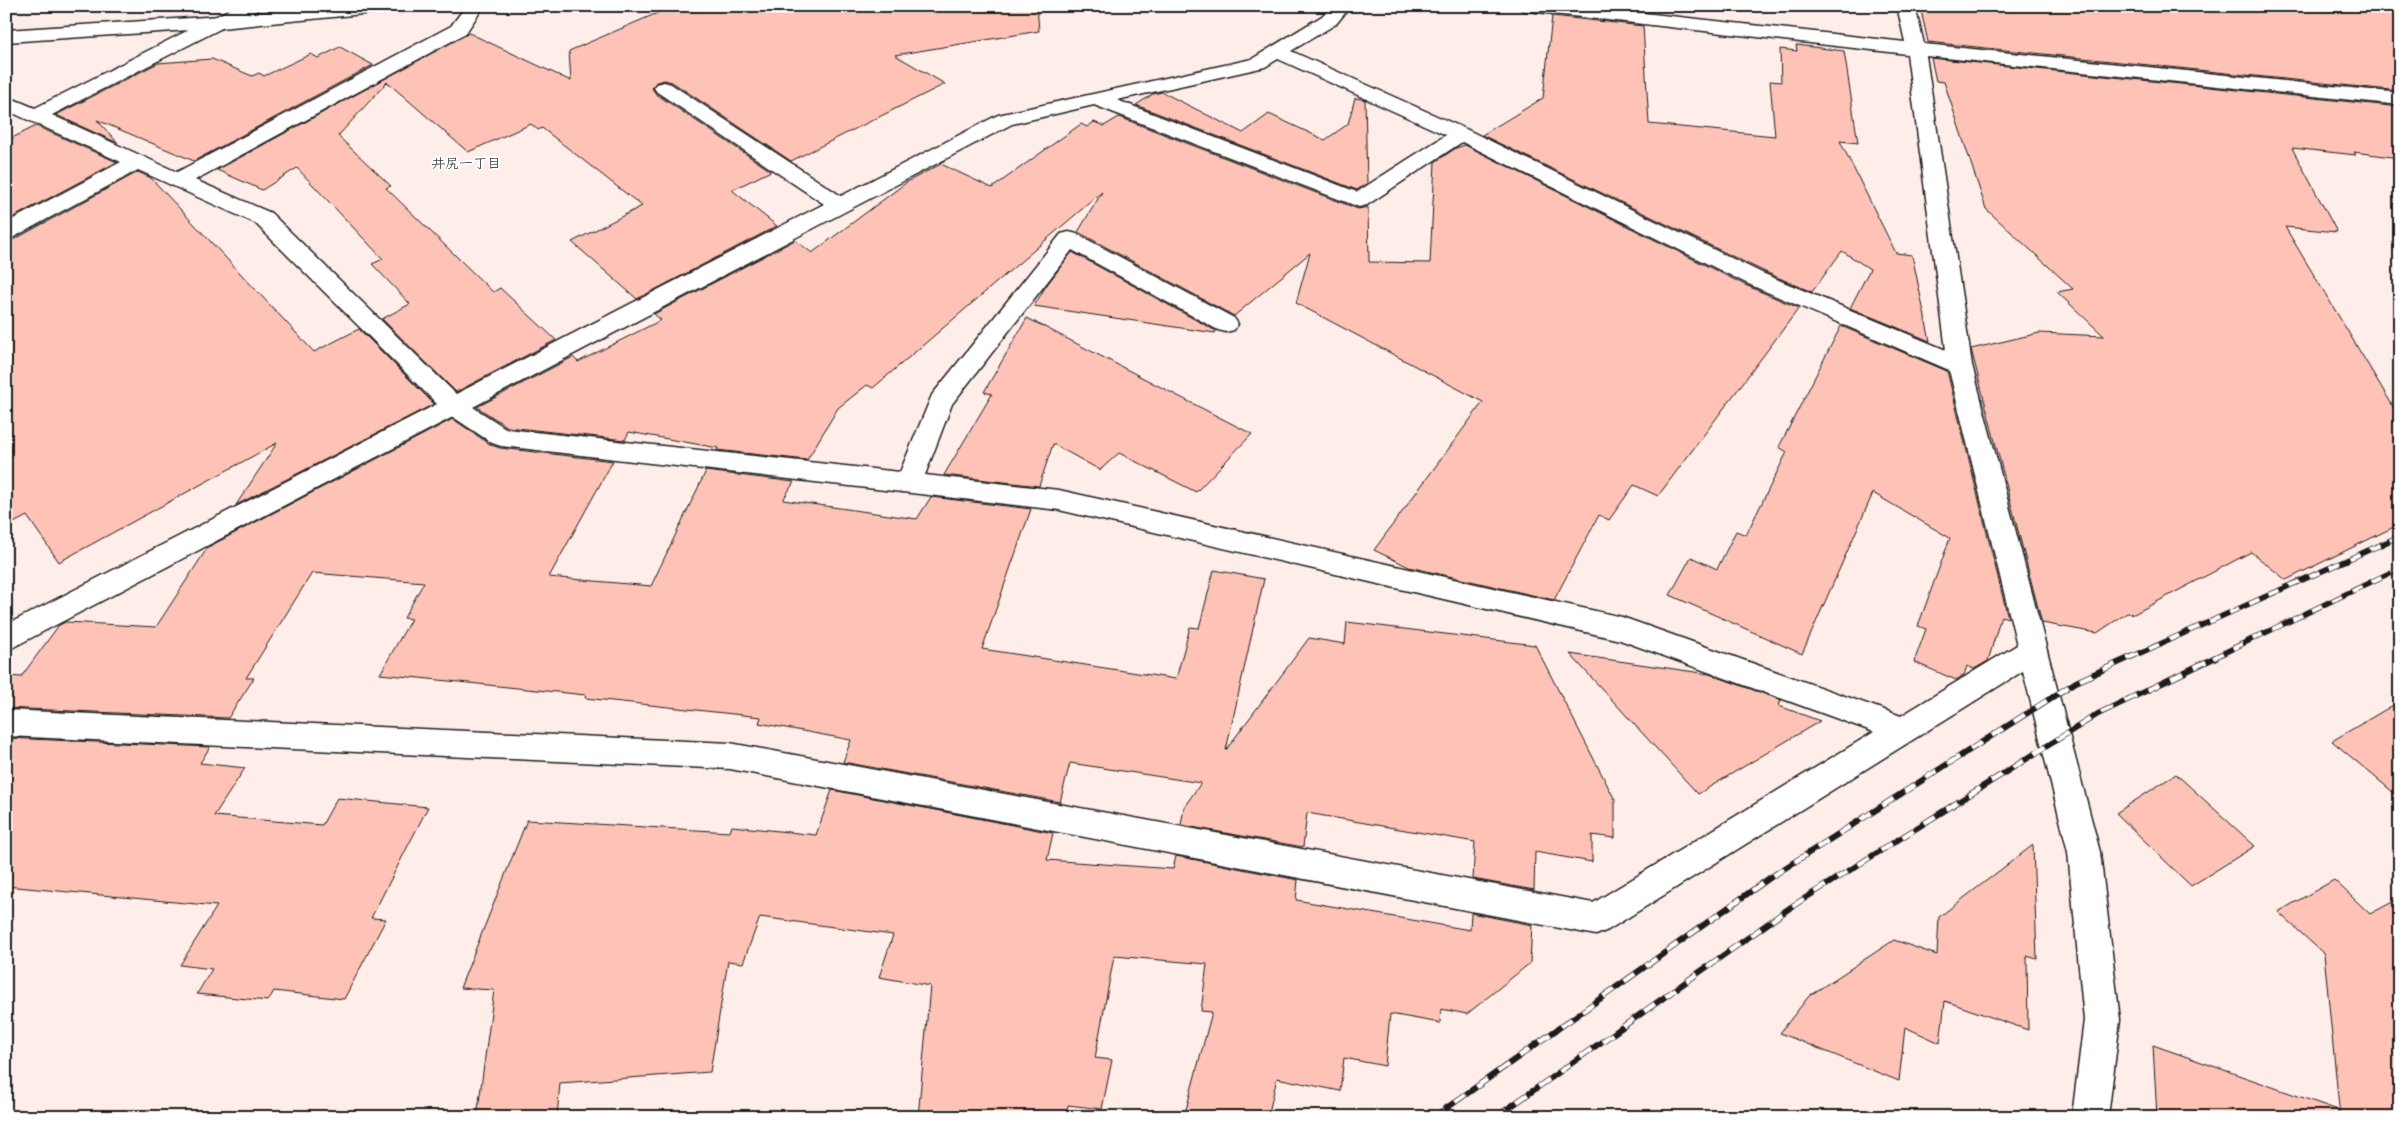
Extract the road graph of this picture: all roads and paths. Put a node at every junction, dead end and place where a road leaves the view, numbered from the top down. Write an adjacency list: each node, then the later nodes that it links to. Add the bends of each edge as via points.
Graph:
1 (251, 6): 7 (street)
2 (394, 6): 7 (street)
3 (475, 6): 18 (street, via 458,30)
4 (1342, 6): 10 (street, via 1330,20)
5 (1528, 6): 9 (street)
6 (1906, 6): 9 (street)
7 (221, 22): 8 (street); 15 (street)
8 (9, 38)
9 (1916, 49): 13 (street); 22 (street)
10 (1277, 52): 12 (street, via 1258,63); 16 (street)
11 (664, 88): 19 (street)
12 (1096, 99): 16 (street, via 1359,200); 19 (street, via 1005,119)
13 (2400, 99)
14 (6, 102): 15 (street)
15 (35, 116): 17 (street)
16 (1462, 134): 22 (street, via 1754,278)
17 (137, 162): 18 (street); 20 (street)
18 (180, 179): 23 (street, via 263,218)
19 (840, 205): 23 (street)
20 (6, 232)
21 (1226, 324): 24 (street, via 1068,239 941,401)
22 (1960, 365): 26 (street)
23 (454, 406): 24 (street, via 501,437); 25 (street)
24 (909, 483): 28 (street, via 1059,500 1622,629)
25 (6, 639)
26 (2032, 651): 28 (street); 29 (street, via 2084,852 2102,1020)
27 (6, 723): 28 (street, via 730,756 1596,919)
28 (1904, 730)
29 (2090, 1117)

